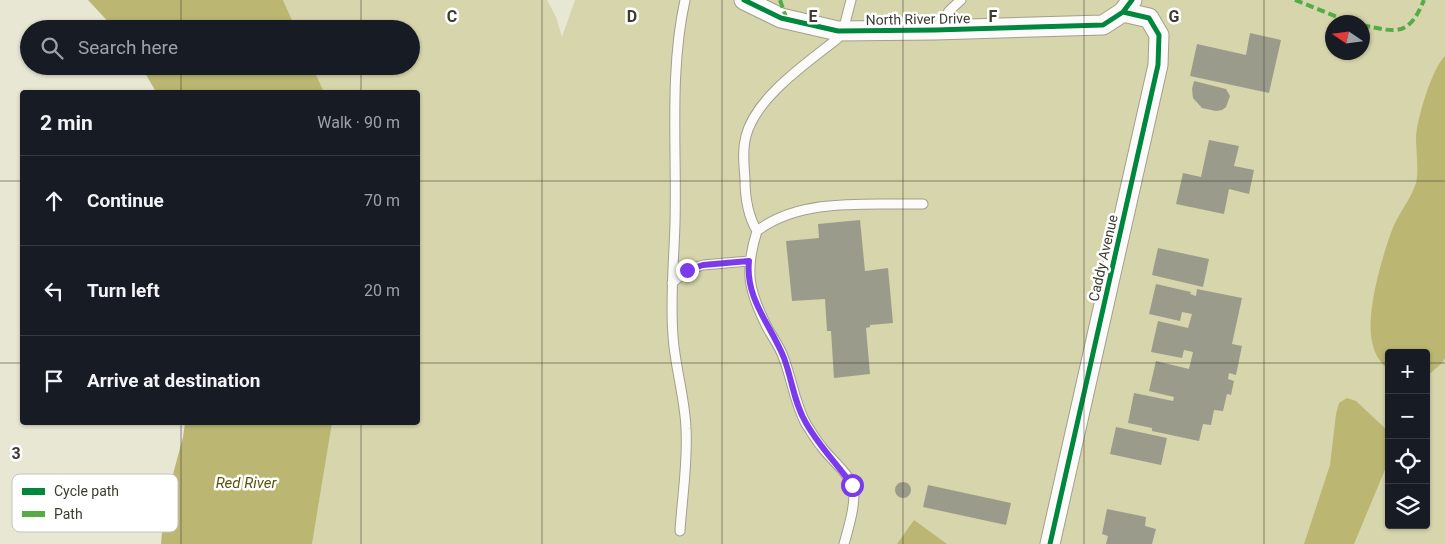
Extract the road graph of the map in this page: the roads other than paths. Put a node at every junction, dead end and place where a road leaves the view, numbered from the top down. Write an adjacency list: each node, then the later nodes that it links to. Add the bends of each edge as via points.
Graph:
1 (685, 0): 11 (lane, via 677,60)
2 (744, 0): 7 (street, North River Drive, via 781,18)
3 (851, 0): 7 (lane)
4 (961, 0): 6 (lane)
5 (1128, 6): 6 (street, North River Drive, via 1103,26); 14 (street, Caddy Avenue, via 1149,18 1159,35 1158,65)
6 (935, 30): 7 (street, North River Drive)
7 (843, 31): 9 (lane, via 770,96 753,119 744,155 746,195 751,221)
8 (924, 204): 9 (lane, via 807,209 766,224)
9 (757, 231): 10 (lane)
10 (749, 261): 11 (lane, via 703,265 687,270); 13 (lane, via 755,303 784,357 805,422 852,485 854,498)
11 (672, 283): 12 (lane, via 673,337 686,431)
12 (680, 531)
13 (844, 544)
14 (1050, 544)

